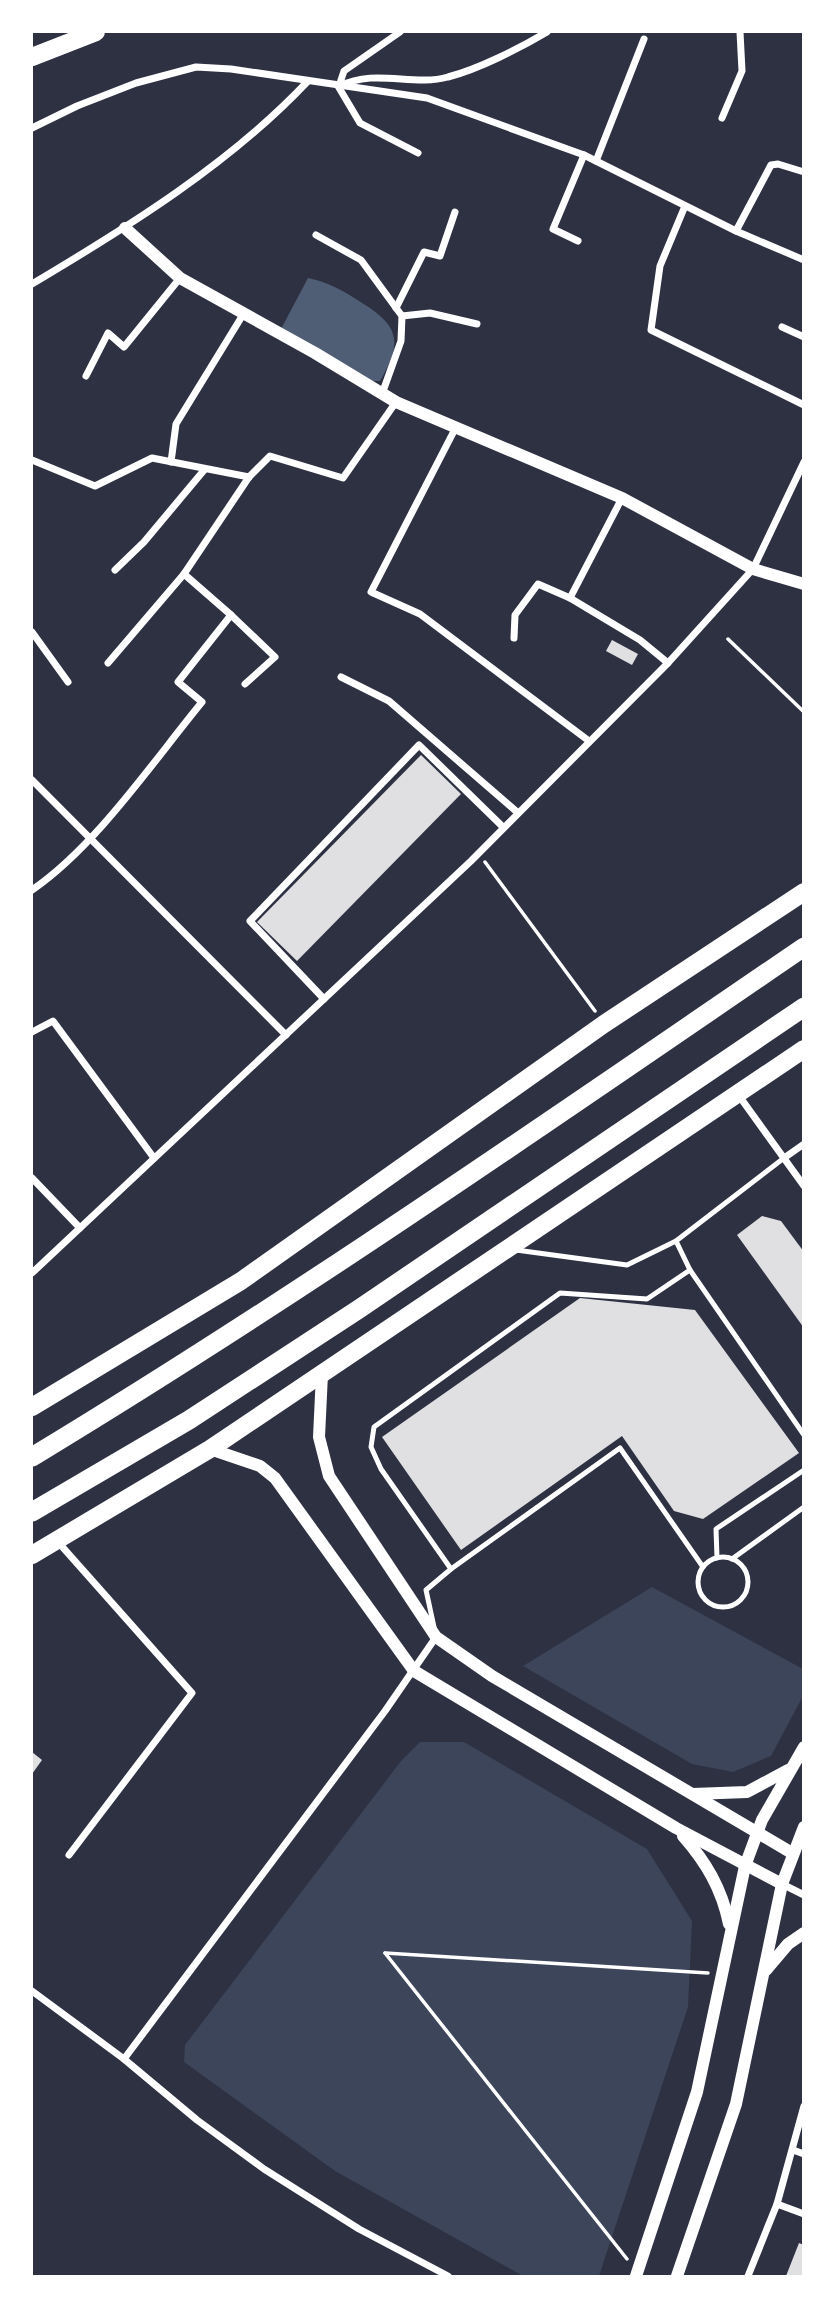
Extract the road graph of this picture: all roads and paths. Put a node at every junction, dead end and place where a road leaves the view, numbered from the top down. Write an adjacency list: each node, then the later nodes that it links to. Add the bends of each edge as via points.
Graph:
1 (96, 32): 6 (main road)
2 (400, 32): 8 (street, via 344,71)
3 (548, 32): 8 (street, via 446,78 355,78)
4 (740, 32): 9 (street, via 742,71)
5 (644, 39): 13 (street)
6 (32, 57)
7 (308, 81): 8 (street); 10 (street, via 196,67 136,83); 17 (street, via 275,117)
8 (338, 86): 11 (street, via 360,123); 12 (street, via 427,97)
9 (722, 118)
10 (32, 128)
11 (418, 153)
12 (584, 155): 13 (street); 20 (street, via 553,229)
13 (596, 161): 15 (street)
14 (803, 172): 18 (street, via 771,165)
15 (685, 206): 18 (street); 33 (street, via 660,266 651,330)
16 (455, 212): 24 (street, via 440,256 424,252)
17 (125, 228): 22 (street); 23 (street)
18 (736, 231): 21 (street)
19 (316, 235): 24 (street, via 362,260)
20 (578, 241)
21 (803, 260)
22 (180, 278): 25 (street); 30 (street, via 124,347 108,333)
23 (32, 284)
24 (396, 308): 26 (street)
25 (244, 313): 31 (street); 36 (street, via 176,425)
26 (402, 316): 27 (street, via 430,313); 31 (street, via 401,341)
27 (477, 324)
28 (782, 327): 29 (street)
29 (803, 337)
30 (86, 376)
31 (382, 394): 32 (street)
32 (396, 402): 34 (street); 39 (street, via 342,478 270,456)
33 (803, 405)
34 (455, 429): 40 (street); 56 (street, via 371,592 420,614)
35 (32, 460): 36 (street, via 95,485 152,458)
36 (171, 462): 38 (street)
37 (803, 462): 41 (street)
38 (205, 469): 39 (street); 42 (street)
39 (249, 477): 43 (street)
40 (622, 499): 41 (street); 45 (street)
41 (753, 569): 44 (street); 51 (street)
42 (115, 570)
43 (184, 574): 46 (street); 50 (street)
44 (803, 584)
45 (570, 598): 48 (street, via 545,584 533,587 515,615); 51 (street, via 640,640)
46 (231, 615): 54 (street, via 275,657); 60 (street, via 178,682 202,702)
47 (32, 632): 53 (street)
48 (514, 638)
49 (729, 639): 55 (path)
50 (108, 663)
51 (668, 663): 56 (street)
52 (341, 677): 58 (street, via 399,709)
53 (68, 682)
54 (245, 684)
55 (803, 712)
56 (589, 741): 58 (street)
57 (32, 780): 60 (street)
58 (517, 813): 59 (street)
59 (503, 827): 61 (street); 65 (street, via 419,745 250,921)
60 (89, 839): 62 (street); 69 (street)
61 (478, 853): 65 (street); 67 (path)
62 (32, 890)
63 (803, 892): 67 (main road)
64 (803, 947): 86 (highway, via 524,1139 159,1380)
65 (324, 999): 69 (street)
66 (803, 1007): 89 (highway, via 348,1316 189,1420)
67 (604, 1024): 83 (main road, via 241,1281)
68 (32, 1032): 73 (street, via 53,1021)
69 (286, 1035): 73 (street)
70 (803, 1049): 71 (main road)
71 (737, 1092): 74 (street); 79 (main road)
72 (803, 1144): 74 (street)
73 (154, 1158): 77 (street)
74 (784, 1158): 76 (street); 78 (lane)
75 (32, 1178): 77 (street)
76 (803, 1186)
77 (80, 1228): 81 (street)
78 (676, 1241): 79 (lane, via 627,1265); 80 (lane)
79 (506, 1249): 82 (main road)
80 (690, 1270): 84 (lane); 95 (lane, via 647,1300 560,1293 374,1427 371,1447 381,1469)
81 (32, 1273)
82 (322, 1374): 85 (main road); 96 (street, via 319,1437 329,1476)
83 (32, 1407)
84 (803, 1435)
85 (210, 1449): 90 (main road); 97 (street, via 260,1466 275,1478)
86 (32, 1457)
87 (803, 1469): 92 (lane, via 716,1529)
88 (803, 1507): 93 (lane)
89 (32, 1512)
90 (57, 1542): 91 (main road); 104 (street, via 192,1693)
91 (32, 1555)
92 (718, 1558): 93 (lane); 94 (lane)
93 (732, 1559): 94 (lane, via 746,1572 747,1591 725,1608 707,1602 701,1594 697,1585)
94 (703, 1567): 95 (lane, via 621,1448)
95 (451, 1569): 96 (lane, via 426,1590)
96 (436, 1637): 97 (street); 100 (street, via 492,1676)
97 (414, 1671): 102 (street); 114 (street)
98 (803, 1747): 99 (street)
99 (791, 1768): 100 (street, via 747,1792); 103 (street)
100 (690, 1794): 103 (street)
101 (803, 1827): 105 (street)
102 (676, 1828): 106 (street); 109 (street, via 718,1886)
103 (757, 1834): 105 (street); 106 (street)
104 (69, 1855)
105 (798, 1856): 107 (street)
106 (746, 1866): 107 (street); 109 (street)
107 (782, 1884): 108 (street); 112 (street)
108 (803, 1895)
109 (730, 1929): 111 (street)
110 (803, 1933): 112 (street)
111 (720, 1973): 120 (street, via 697,2092); 120 (path, via 385,1953)
112 (764, 1973): 122 (street, via 736,2104)
113 (32, 1991): 114 (street)
114 (124, 2059): 121 (street, via 264,2169 359,2229)
115 (803, 2106): 116 (street)
116 (793, 2150): 117 (street); 118 (street)
117 (803, 2154)
118 (777, 2204): 119 (street); 123 (street)
119 (803, 2214)
120 (637, 2274)
121 (448, 2277)
122 (677, 2277)
123 (748, 2277)

